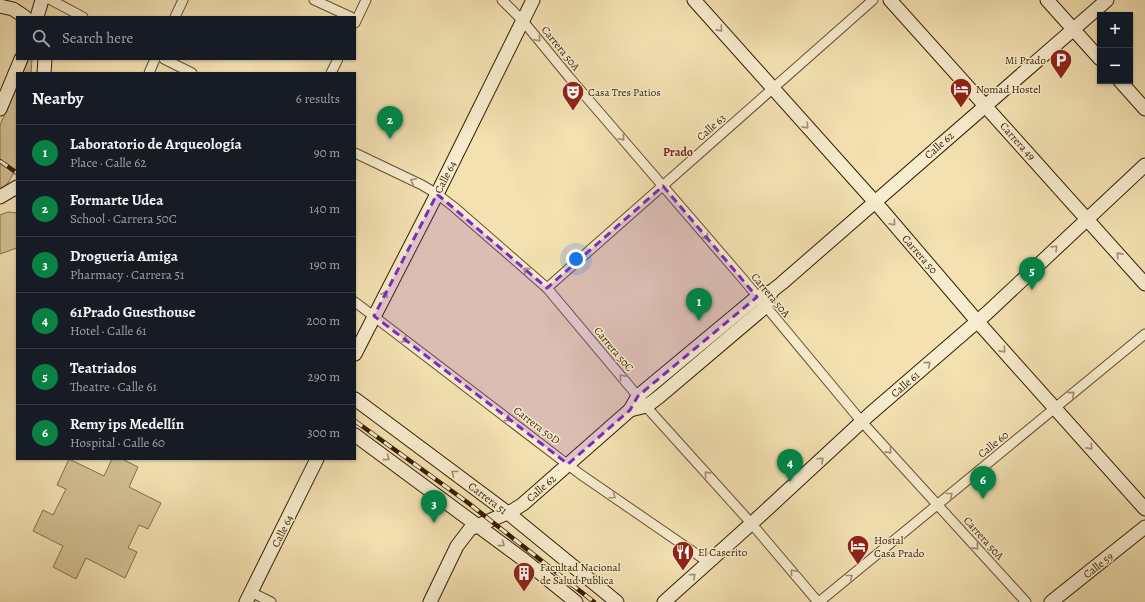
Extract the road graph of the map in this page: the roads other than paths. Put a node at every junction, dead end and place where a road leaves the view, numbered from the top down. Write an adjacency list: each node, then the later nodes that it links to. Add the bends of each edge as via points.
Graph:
1 (42, 0): 15 (main road)
2 (51, 0): 16 (street)
3 (183, 0): 17 (street)
4 (314, 0): 18 (street)
5 (366, 0): 19 (street)
6 (502, 0): 20 (street, Carrera 50A)
7 (533, 0): 20 (main road, Calle 64)
8 (694, 0): 33 (main road, Carrera 50, one-way to 33)
9 (873, 0): 33 (street, Calle 63)
10 (890, 0): 34 (main road, Carrera 49)
11 (1047, 0): 21 (main road)
12 (1107, 0): 21 (main road, Calle 62)
13 (0, 6): 14 (main road)
14 (23, 16)
15 (37, 16)
16 (82, 16)
17 (175, 16)
18 (346, 16)
19 (356, 17)
20 (523, 21): 39 (street, Carrera 50A, one-way to 39); 41 (main road, Calle 64)
21 (1074, 29): 22 (main road); 34 (main road, Calle 62)
22 (1097, 56)
23 (21, 60): 35 (main road)
24 (45, 60): 28 (main road)
25 (155, 60): 29 (street)
26 (166, 60): 30 (street)
27 (338, 60): 31 (street)
28 (44, 72)
29 (149, 72)
30 (190, 72)
31 (332, 72)
32 (1123, 84): 36 (main road)
33 (773, 88): 39 (street, Calle 63); 44 (main road, Carrera 50, one-way to 44)
34 (985, 105): 44 (main road, Calle 62); 45 (main road, Carrera 49)
35 (0, 109)
36 (1145, 109)
37 (356, 153): 41 (street, Carrera 50C, one-way to 37)
38 (1145, 165): 45 (main road, Calle 61)
39 (663, 186): 47 (street, Calle 63); 48 (street, Carrera 50A, one-way to 48)
40 (16, 187): 42 (main road)
41 (437, 194): 47 (street, Carrera 50C, one-way to 41); 50 (main road, Calle 64, one-way to 41)
42 (1, 197): 43 (main road)
43 (16, 200)
44 (874, 202): 48 (main road, Calle 62); 51 (main road, Carrera 50, one-way to 51)
45 (1087, 218): 46 (main road, Carrera 49, one-way to 45); 51 (main road, Calle 61, one-way to 45)
46 (1145, 284)
47 (547, 288): 54 (street, Carrera 50C, one-way to 47)
48 (761, 302): 54 (main road, Calle 62); 56 (main road, Calle 62); 59 (street, Carrera 50A)
49 (356, 303): 50 (street, Carrera 50D)
50 (374, 316): 53 (main road, Calle 64); 62 (street, Carrera 50D, one-way to 62)
51 (977, 321): 57 (main road, Carrera 50, one-way to 57); 59 (main road, Calle 61, one-way to 51)
52 (1145, 334): 57 (street, Calle 60, one-way to 52)
53 (356, 352)
54 (638, 396): 56 (street, Carrera 50C); 58 (main road, Calle 62)
55 (356, 400): 65 (main road, Carrera 51, one-way to 55)
56 (647, 406): 58 (main road, Calle 62); 66 (street, Carrera 50C, one-way to 56)
57 (1055, 408): 63 (street, Calle 60, one-way to 57); 64 (main road, Carrera 50, one-way to 64)
58 (630, 410): 62 (main road, Calle 62)
59 (862, 422): 63 (street, Carrera 50A, one-way to 63); 66 (main road, Calle 61, one-way to 59)
60 (356, 436): 67 (main road, one-way to 67)
61 (317, 460): 70 (main road, Calle 64)
62 (568, 464): 65 (main road, Calle 62, via 518,508); 69 (street, Carrera 50D, one-way to 69)
63 (938, 505): 76 (street, Calle 60, one-way to 63); 77 (street, Carrera 50A, one-way to 77)
64 (1145, 509)
65 (508, 513): 67 (main road, Calle 62); 74 (main road, Carrera 51)
66 (751, 523): 69 (main road, Calle 61); 76 (street, Carrera 50C, one-way to 66)
67 (477, 525): 72 (main road, Calle 62, via 470,529 457,546); 73 (main road, one-way to 73)
68 (1145, 528): 78 (main road, Calle 59)
69 (708, 562): 75 (main road, Calle 61, one-way to 69)
70 (249, 597): 71 (street)
71 (271, 602)
72 (430, 602)
73 (576, 602)
74 (617, 602)
75 (664, 602)
76 (819, 602)
77 (1026, 602)
78 (1051, 602)

